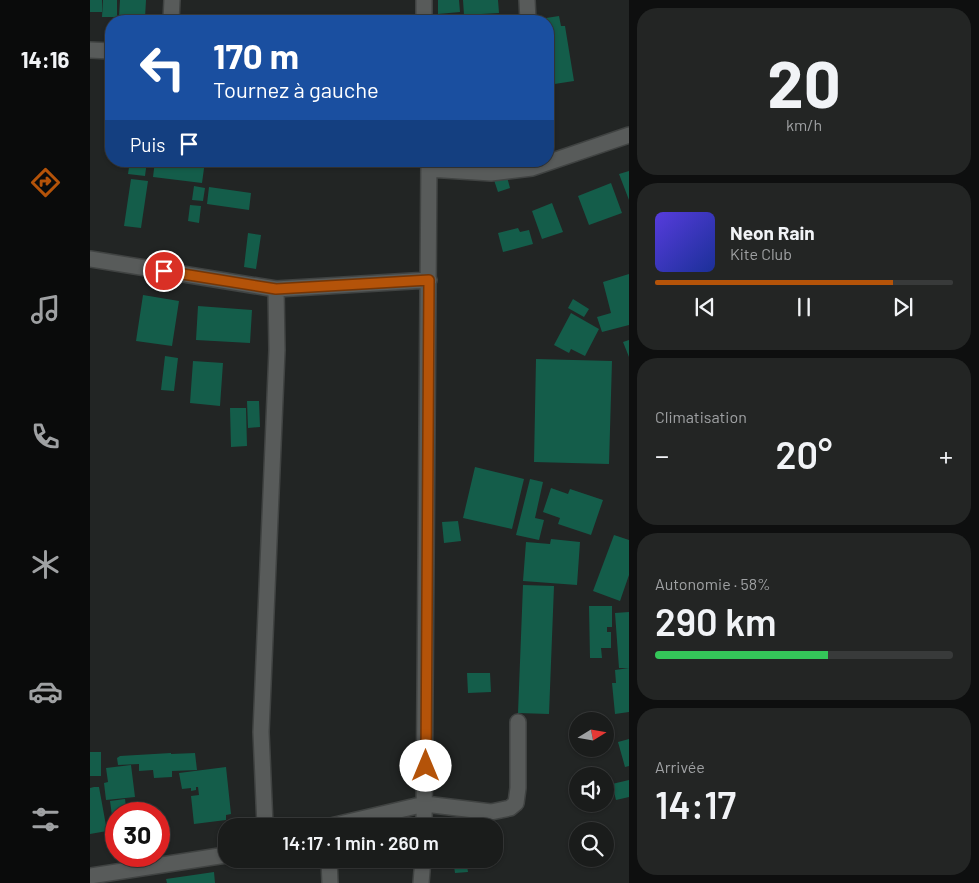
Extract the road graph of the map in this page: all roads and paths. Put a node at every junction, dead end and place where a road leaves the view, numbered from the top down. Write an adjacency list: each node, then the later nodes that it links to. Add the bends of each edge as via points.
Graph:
1 (172, 0): 4 (street)
2 (424, 0): 5 (street)
3 (527, 0): 6 (street)
4 (171, 15)
5 (424, 15)
6 (528, 15)
7 (90, 50): 8 (street)
8 (105, 51)
9 (629, 135): 10 (street)
10 (554, 158)
11 (429, 167): 15 (street)
12 (444, 167): 13 (street, via 491,173)
13 (522, 167)
14 (90, 259): 16 (street)
15 (429, 280): 16 (street); 18 (street)
16 (276, 289): 19 (street, via 277,350 261,732)
17 (518, 722): 18 (street, via 516,803 510,808 492,812)
18 (426, 804): 20 (street); 21 (street)
19 (265, 818)
20 (366, 818)
21 (425, 818)
22 (218, 856): 25 (street)
23 (329, 868): 26 (street)
24 (423, 868): 27 (street)
25 (90, 876)
26 (330, 883)
27 (422, 883)

